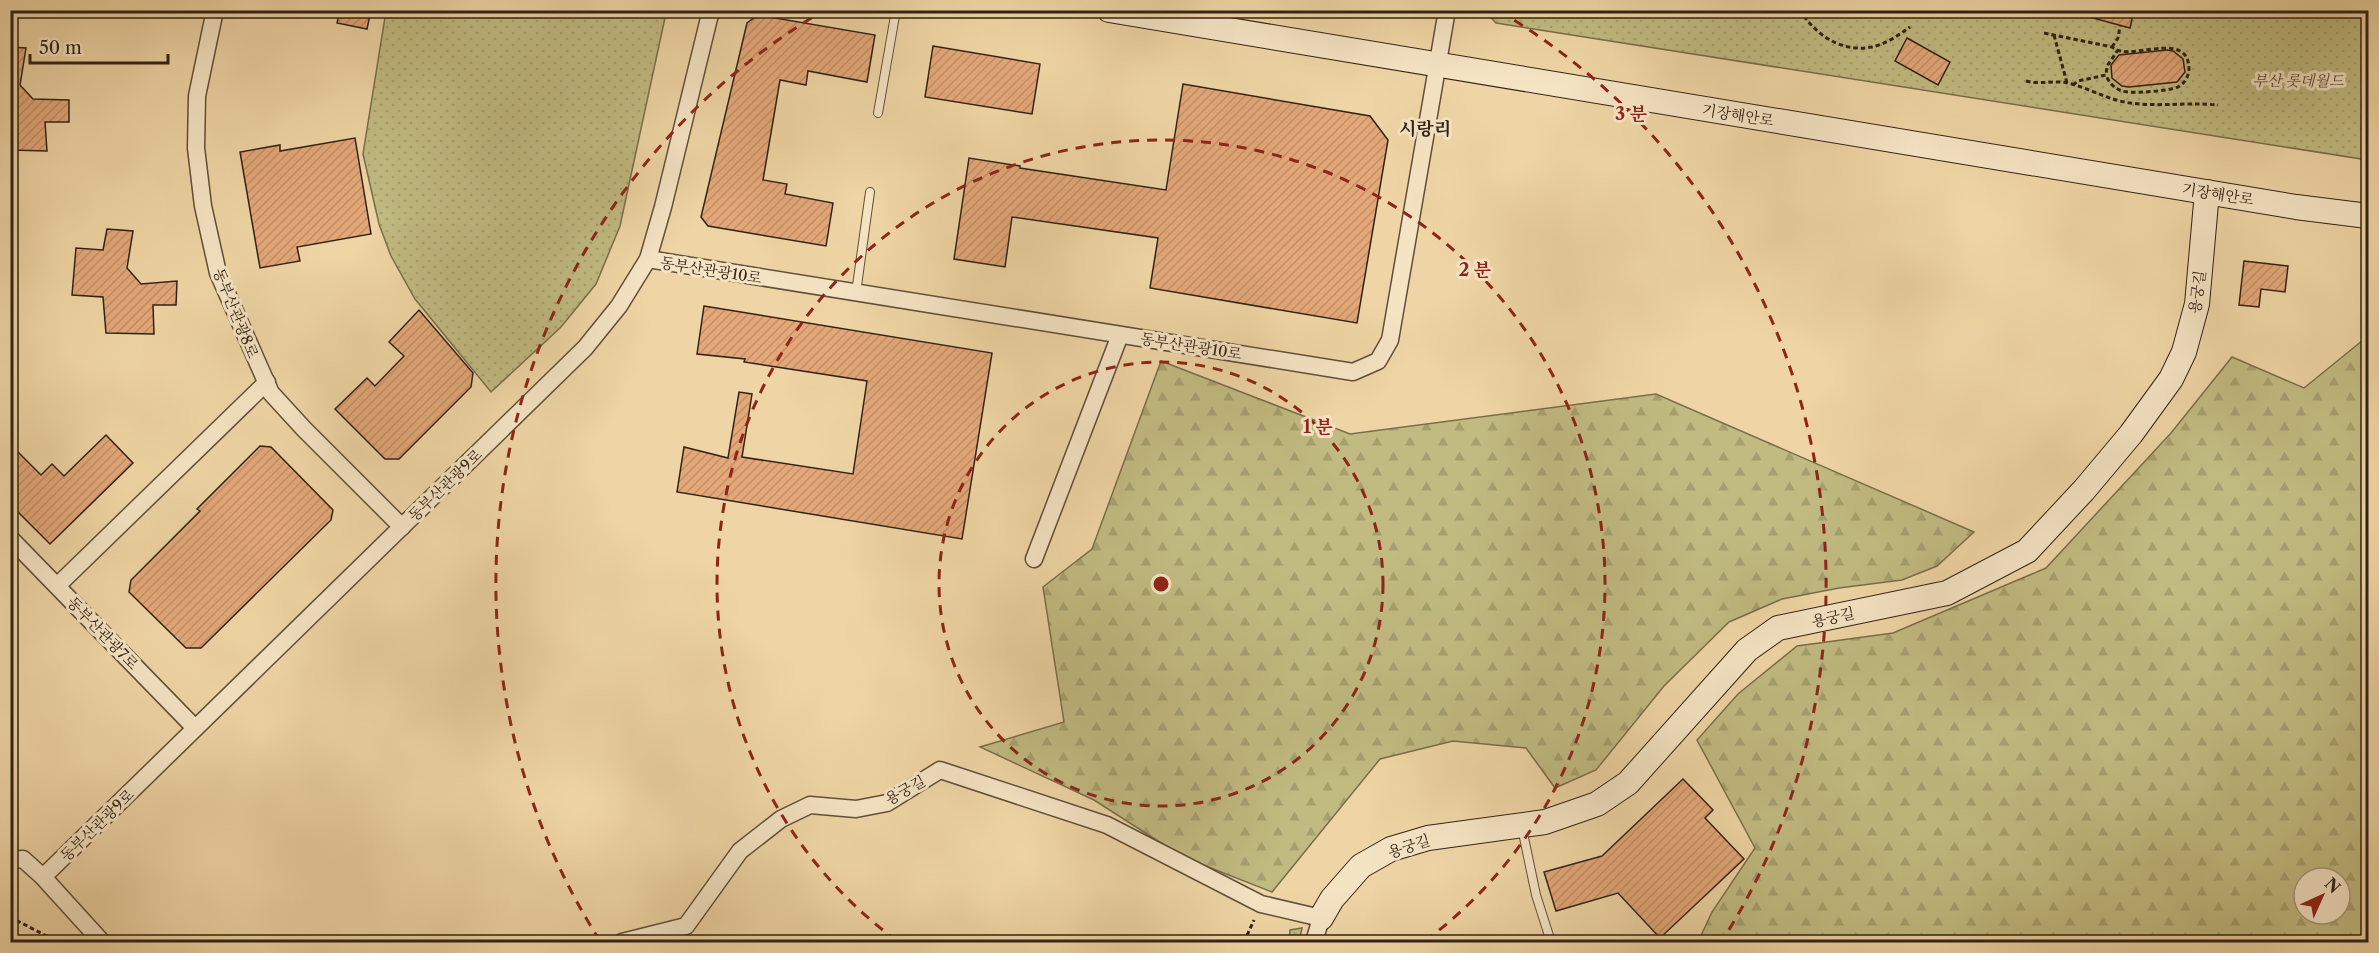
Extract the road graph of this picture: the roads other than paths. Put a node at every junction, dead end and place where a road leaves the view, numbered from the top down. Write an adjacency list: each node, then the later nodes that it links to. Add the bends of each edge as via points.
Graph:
1 (215, 10): 14 (street, 동부산관광8로, via 197,96 196,148 203,206 218,273)
2 (711, 10): 11 (street, 동부산관광9로)
3 (896, 10): 7 (lane)
4 (1109, 10): 6 (main road, 기장해안로)
5 (1447, 10): 6 (street, 동부산관광10로)
6 (1438, 65): 9 (main road, 기장해안로); 13 (street, 동부산관광10로, via 1390,340 1378,361 1353,372)
7 (878, 113)
8 (870, 192): 12 (lane)
9 (2206, 192): 10 (main road, 기장해안로); 20 (main road, 용궁길, via 2197,304 2184,352 2171,379 2131,434 2027,551 1947,593 1778,628 1747,650 1628,783 1597,804 1545,822)
10 (2368, 216)
11 (648, 259): 12 (street, 동부산관광10로); 15 (street, 동부산관광9로, via 619,306 585,348)
12 (856, 293): 13 (street, 동부산관광10로)
13 (1120, 335): 17 (street)
14 (267, 382): 15 (street, 동부산관광8로, via 304,429); 18 (street)
15 (402, 527): 19 (street, 동부산관광9로)
16 (10, 538): 18 (street, 동부산관광7로)
17 (1034, 559)
18 (57, 586): 19 (street, 동부산관광7로)
19 (195, 729): 22 (street, 동부산관광9로)
20 (1521, 825): 23 (main road, 용궁길, via 1428,838 1391,849 1360,867); 27 (lane)
21 (10, 860): 22 (street, via 23,859)
22 (43, 878): 24 (street)
23 (1320, 918): 25 (street, 용궁길, via 1262,904 1107,825 940,770 887,803 856,809 810,805 781,819 740,851 686,926); 26 (street, 용궁길)
24 (102, 942)
25 (622, 942)
26 (1314, 942)
27 (1551, 942)

